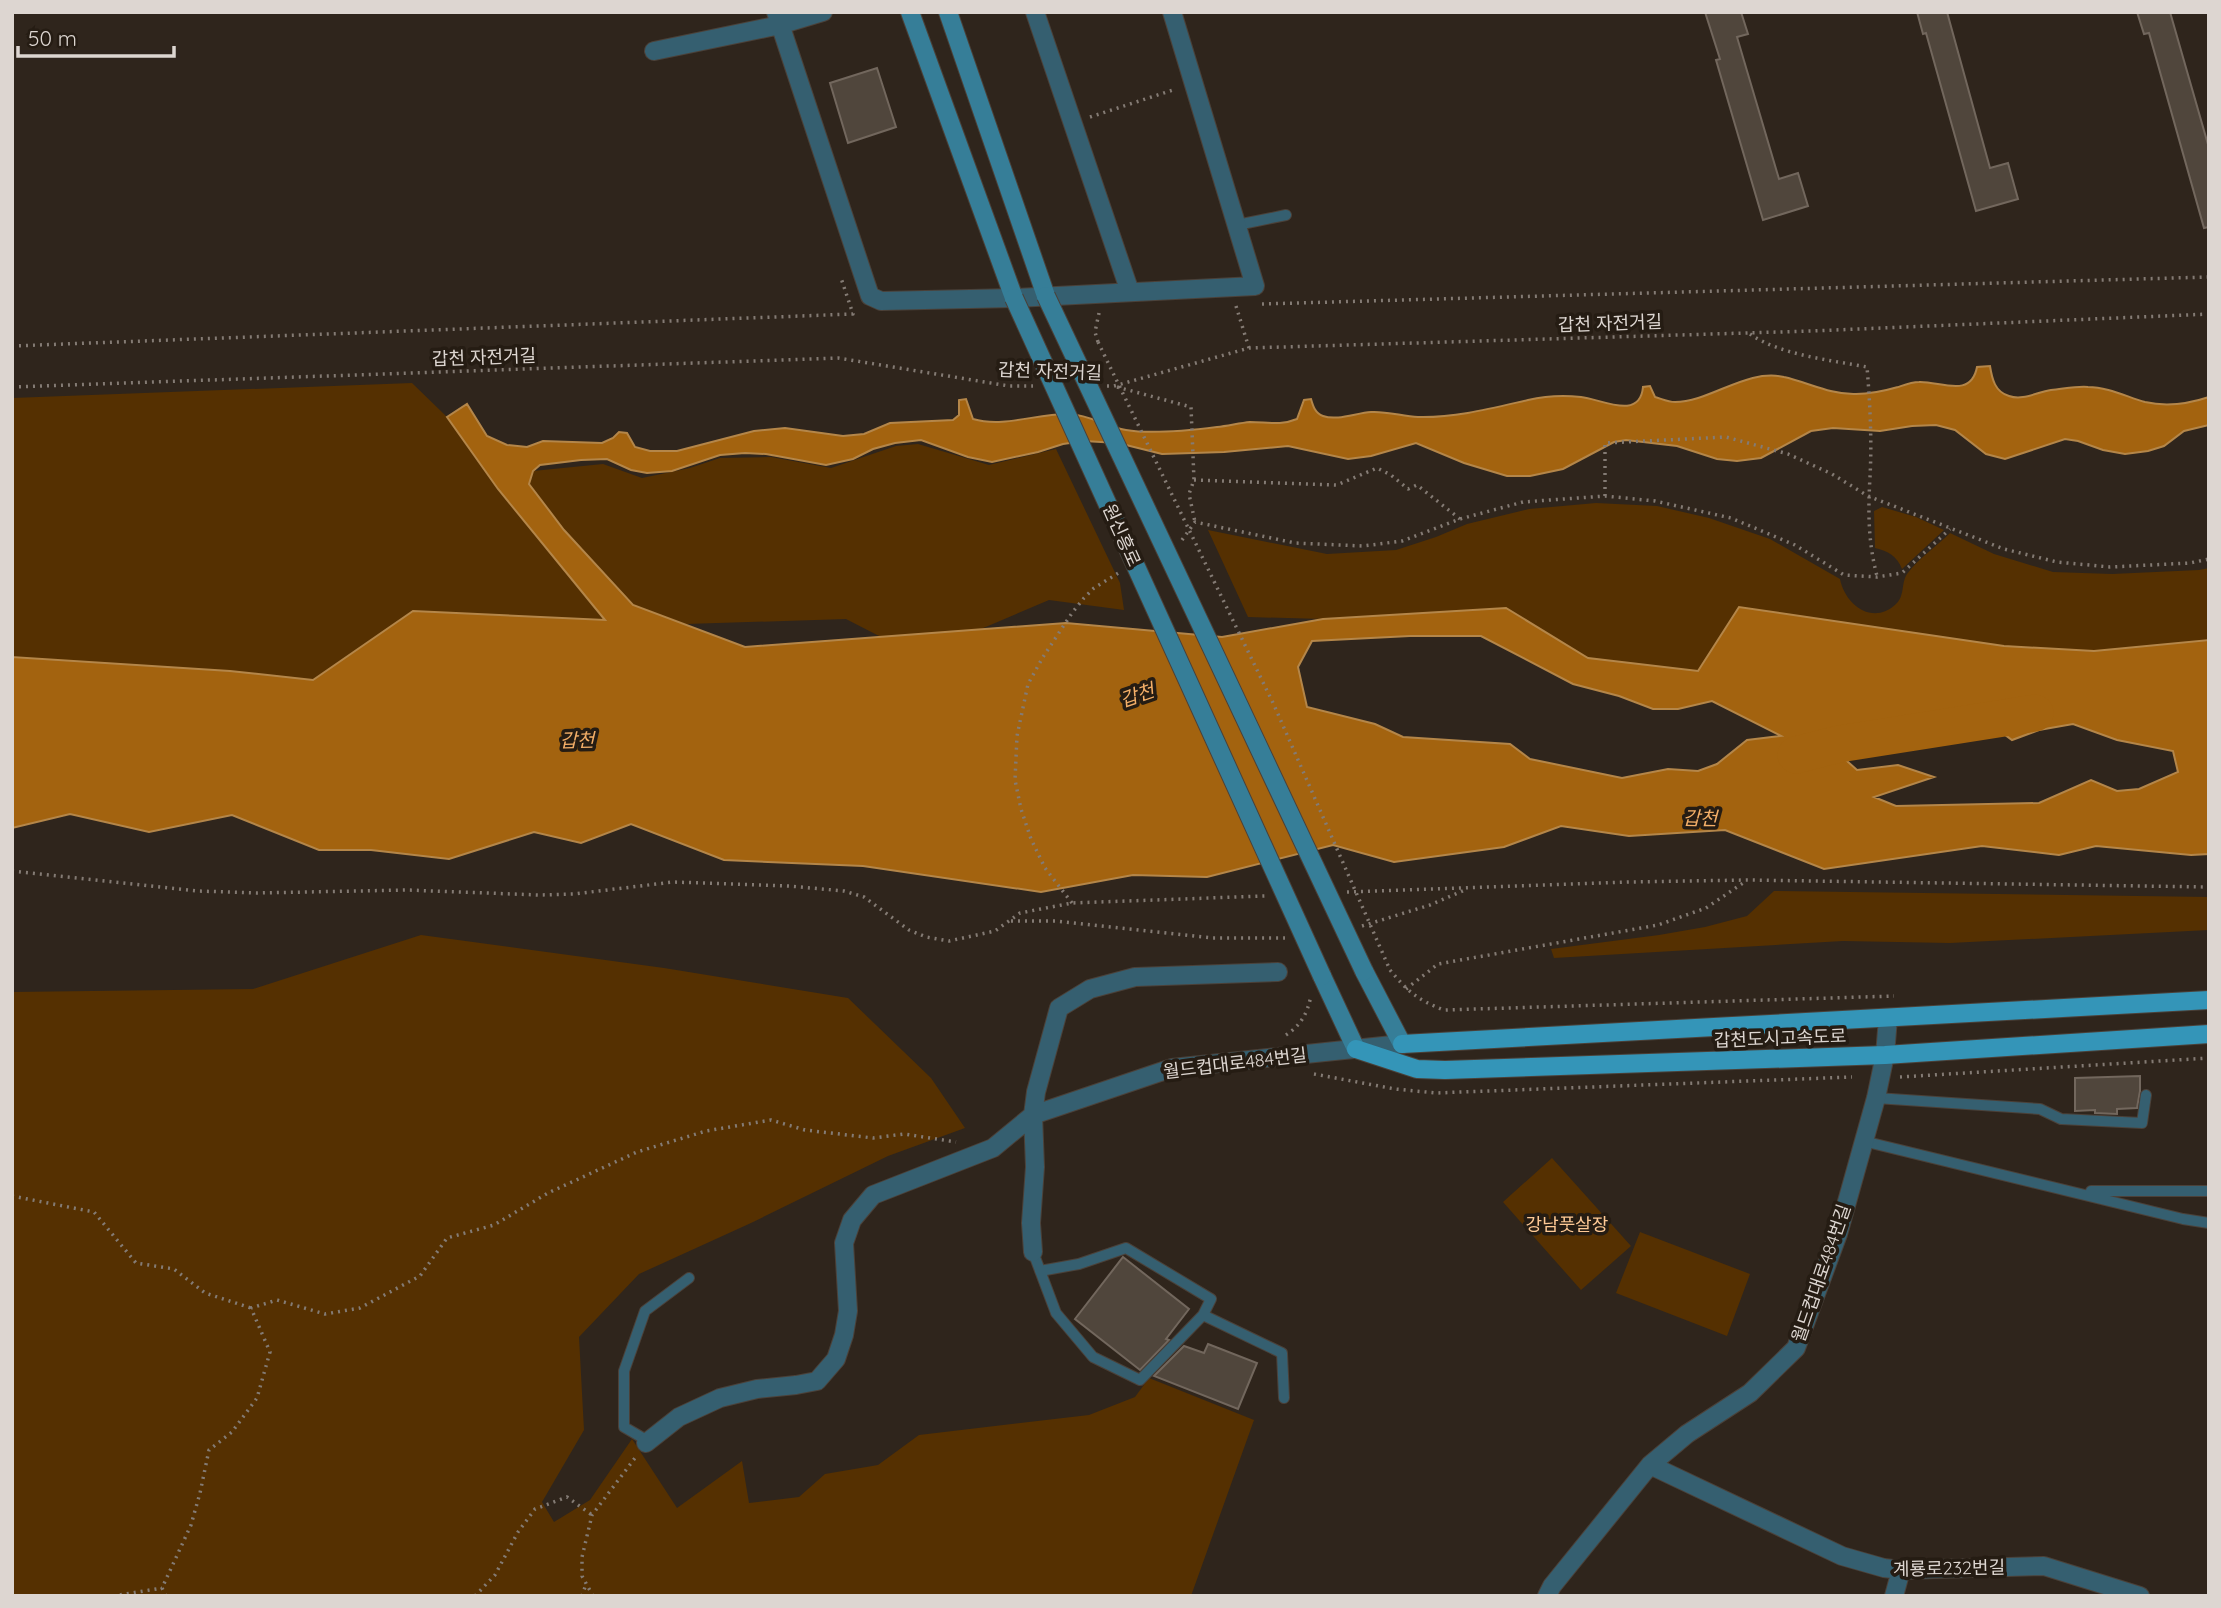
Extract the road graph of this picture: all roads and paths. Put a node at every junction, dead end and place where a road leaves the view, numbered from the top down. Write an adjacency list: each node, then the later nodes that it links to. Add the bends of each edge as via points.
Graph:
1 (823, 12): 6 (street)
2 (910, 12): 17 (street, 원신흥로)
3 (948, 12): 16 (street, 원신흥로)
4 (1035, 12): 15 (street)
5 (1171, 12): 11 (street)
6 (778, 19): 7 (street); 17 (street, via 870,296 881,301)
7 (654, 51)
8 (1181, 87): 9 (path)
9 (1086, 119)
10 (1286, 215): 11 (lane)
11 (1237, 225): 14 (street, via 1255,286)
12 (2209, 277): 18 (path)
13 (841, 278): 22 (path, via 853,314)
14 (1233, 287): 15 (street); 23 (path)
15 (1130, 292): 16 (street)
16 (1046, 296): 17 (street); 56 (street, 원신흥로, bridge)
17 (1014, 298): 49 (street, 원신흥로, bridge)
18 (1250, 304)
19 (1099, 313): 50 (path, bridge, via 1098,342 1274,705 1390,970)
20 (2209, 314): 21 (path, 갑천 자전거길)
21 (1748, 333): 23 (path, 갑천 자전거길); 30 (path, via 1783,349 1867,367)
22 (12, 346)
23 (1249, 348): 26 (path, 갑천 자전거길)
24 (1033, 386): 27 (path, 갑천 자전거길, via 838,358)
25 (1101, 386): 26 (path, 갑천 자전거길)
26 (1114, 386): 28 (path, via 1191,407)
27 (12, 387)
28 (1194, 480): 31 (path, via 1337,485 1377,468 1408,489 1417,485); 32 (path, via 1189,494)
29 (1605, 496): 30 (path, via 1605,443 1726,437 1788,454); 31 (path, via 1523,502); 37 (path, via 1655,501 1731,518 1795,545 1844,575)
30 (1868, 496): 33 (path); 37 (path, via 1870,550)
31 (1460, 519): 32 (path, via 1402,541 1363,546 1295,543)
32 (1195, 522): 34 (path)
33 (1950, 529): 35 (path, via 2057,562 2110,567); 37 (path, via 1902,573)
34 (1178, 546)
35 (2209, 559)
36 (1124, 569): 44 (path, via 1089,593 1043,657 1028,684 1017,736 1015,780 1024,819 1045,868)
37 (1877, 577)
38 (12, 871): 45 (path, via 256,893 407,890 539,895 673,883 789,886 864,897 909,930 949,941 995,931)
39 (1747, 880): 40 (path); 41 (path); 50 (path, via 1706,908 1658,925 1438,964)
40 (1472, 887): 42 (path); 46 (path)
41 (2209, 887)
42 (1343, 892)
43 (1277, 895): 44 (path)
44 (1072, 903): 45 (path, via 1020,913)
45 (1011, 920): 47 (path, via 1212,938)
46 (1355, 928)
47 (1288, 937)
48 (1278, 972): 63 (street, via 1135,977 1090,989 1059,1008)
49 (1315, 981): 55 (path, via 1308,1012 1300,1025); 57 (street, 원신흥로)
50 (1405, 989): 51 (path, via 1444,1010)
51 (1903, 996)
52 (2209, 1000): 53 (main road, 갑천도시고속도로)
53 (1888, 1018): 56 (main road, 갑천도시고속도로); 58 (street, 월드컵대로484번길)
54 (2209, 1034): 58 (main road, 갑천도시고속도로)
55 (1280, 1038)
56 (1402, 1044): 57 (street, 월드컵대로484번길)
57 (1356, 1049): 58 (main road, 갑천도시고속도로, via 1417,1069 1445,1070); 63 (street, 월드컵대로484번길, via 1172,1068)
58 (1885, 1055): 62 (street, 월드컵대로484번길)
59 (2209, 1058): 60 (path)
60 (1897, 1077)
61 (2146, 1095): 62 (lane, via 2142,1123 2061,1119 2040,1109)
62 (1876, 1098): 64 (street, 월드컵대로484번길)
63 (1032, 1115): 65 (street, 월드컵대로484번길); 70 (street)
64 (1863, 1141): 67 (lane); 77 (street, 월드컵대로484번길, via 1838,1234 1797,1348 1751,1393 1687,1434)
65 (993, 1148): 73 (path, via 904,1134 873,1138 805,1130 771,1121 706,1131 637,1152 548,1193 494,1226 447,1238 420,1276 360,1308 325,1314 277,1300); 76 (street, 월드컵대로484번길, via 873,1195 852,1220 844,1243 848,1311 844,1335 836,1359 817,1381 720,1398 679,1418)
66 (2209, 1191): 67 (lane)
67 (2076, 1192): 69 (lane)
68 (12, 1196): 73 (path, via 94,1212 136,1263 174,1269 205,1293)
69 (2209, 1223)
70 (1033, 1252): 71 (lane)
71 (1040, 1271): 74 (lane, via 1126,1248 1210,1299); 74 (lane, via 1056,1313 1093,1357 1140,1380)
72 (689, 1278): 76 (lane, via 645,1311 624,1371 624,1427)
73 (251, 1308): 81 (path, via 270,1352 257,1398 232,1432 209,1450 191,1525)
74 (1203, 1315): 75 (lane, via 1282,1353)
75 (1284, 1398)
76 (647, 1442): 78 (path)
77 (1650, 1465): 79 (street, 계룡로232번길, via 1842,1556); 87 (street, 월드컵대로484번길)
78 (592, 1515): 80 (path, via 582,1557); 84 (path, via 567,1497 535,1509 495,1575)
79 (1901, 1570): 88 (street); 89 (street, 계룡로232번길, via 2044,1566)
80 (586, 1584): 85 (path); 86 (path)
81 (162, 1588): 82 (path); 83 (path)
82 (113, 1596)
83 (166, 1596)
84 (475, 1596)
85 (582, 1596)
86 (593, 1596)
87 (1547, 1596)
88 (1894, 1596)
89 (2140, 1596)

